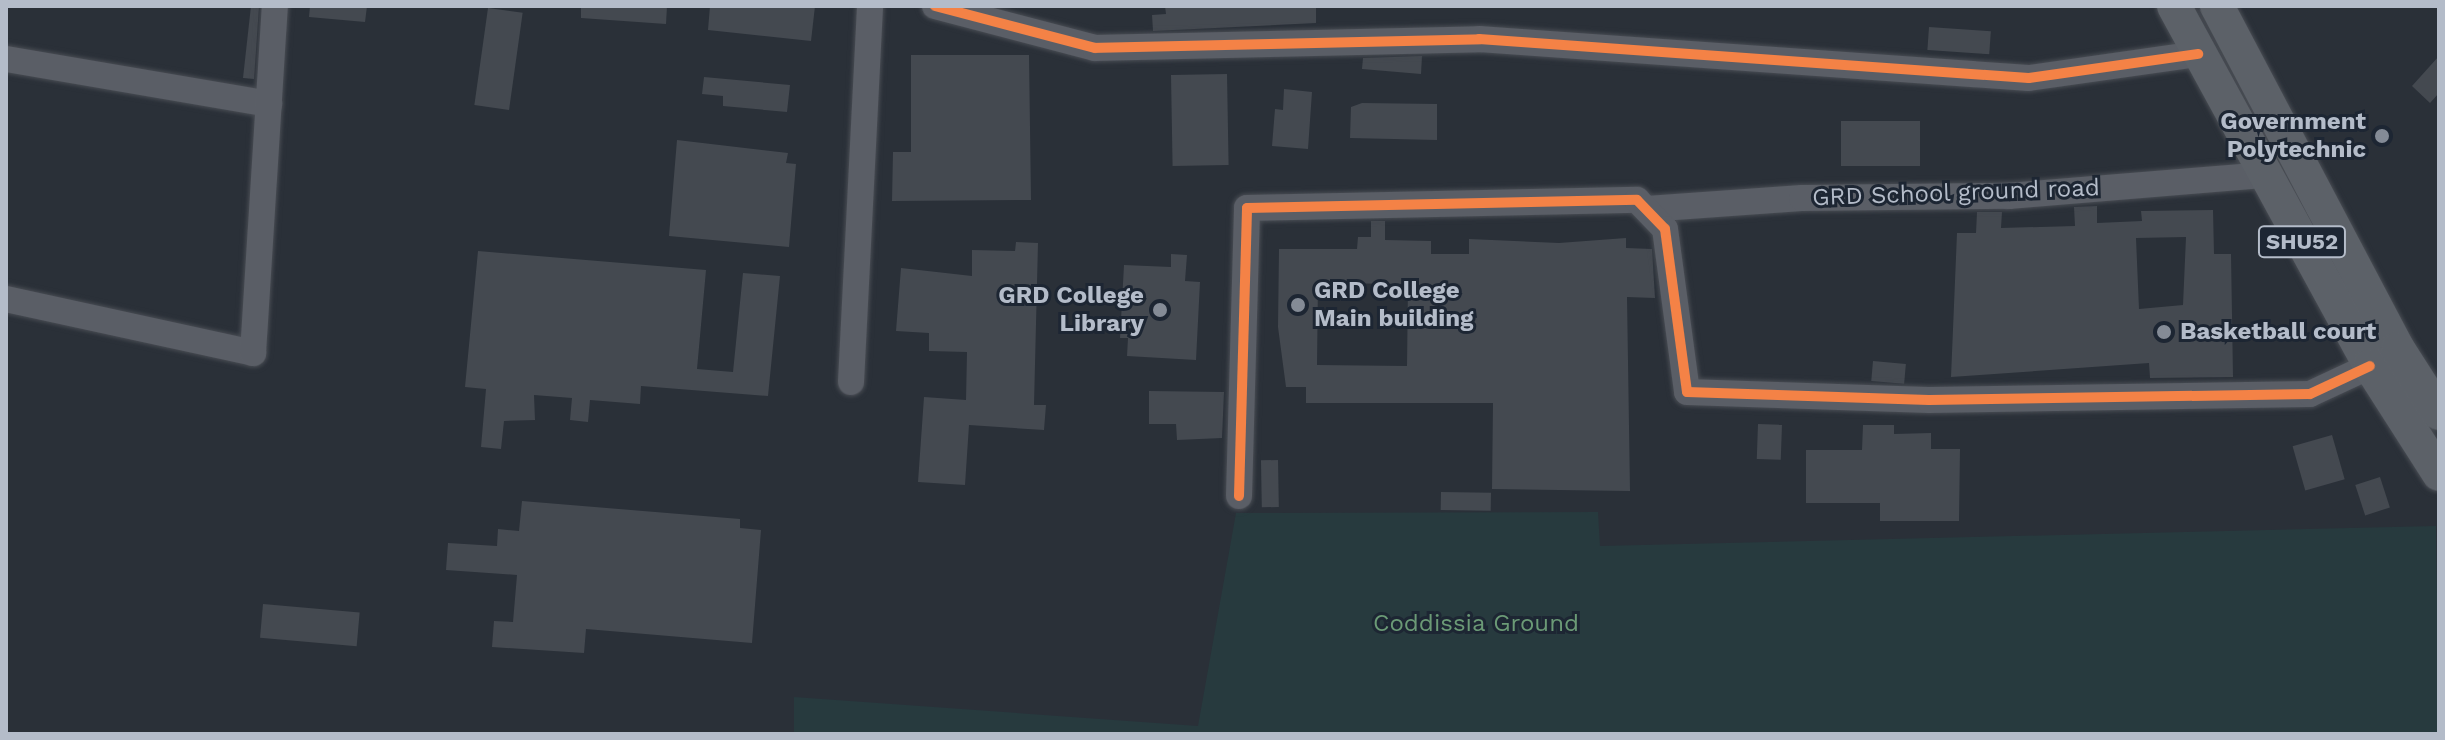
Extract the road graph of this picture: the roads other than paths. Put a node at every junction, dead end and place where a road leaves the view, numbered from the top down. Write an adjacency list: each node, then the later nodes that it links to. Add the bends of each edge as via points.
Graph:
1 (275, 6): 8 (street)
2 (870, 6): 13 (street)
3 (935, 6): 6 (street, via 1095,48 1479,39 2029,78)
4 (2174, 6): 6 (main road, SHU52)
5 (2217, 6): 14 (main road, SHU52, via 2398,349)
6 (2198, 54): 9 (main road, SHU52)
7 (6, 59): 8 (street)
8 (269, 104): 11 (street, via 253,353)
9 (2265, 175): 10 (street, GRD School ground road, via 2009,196 1802,198); 12 (main road, SHU52)
10 (1647, 209): 12 (street, via 1665,229 1687,392 1913,400 2310,394); 16 (street, GRD School ground road, via 1637,200 1247,208)
11 (6, 299)
12 (2370, 366): 15 (main road, SHU52)
13 (851, 382)
14 (2439, 413)
15 (2439, 474)
16 (1239, 496)

